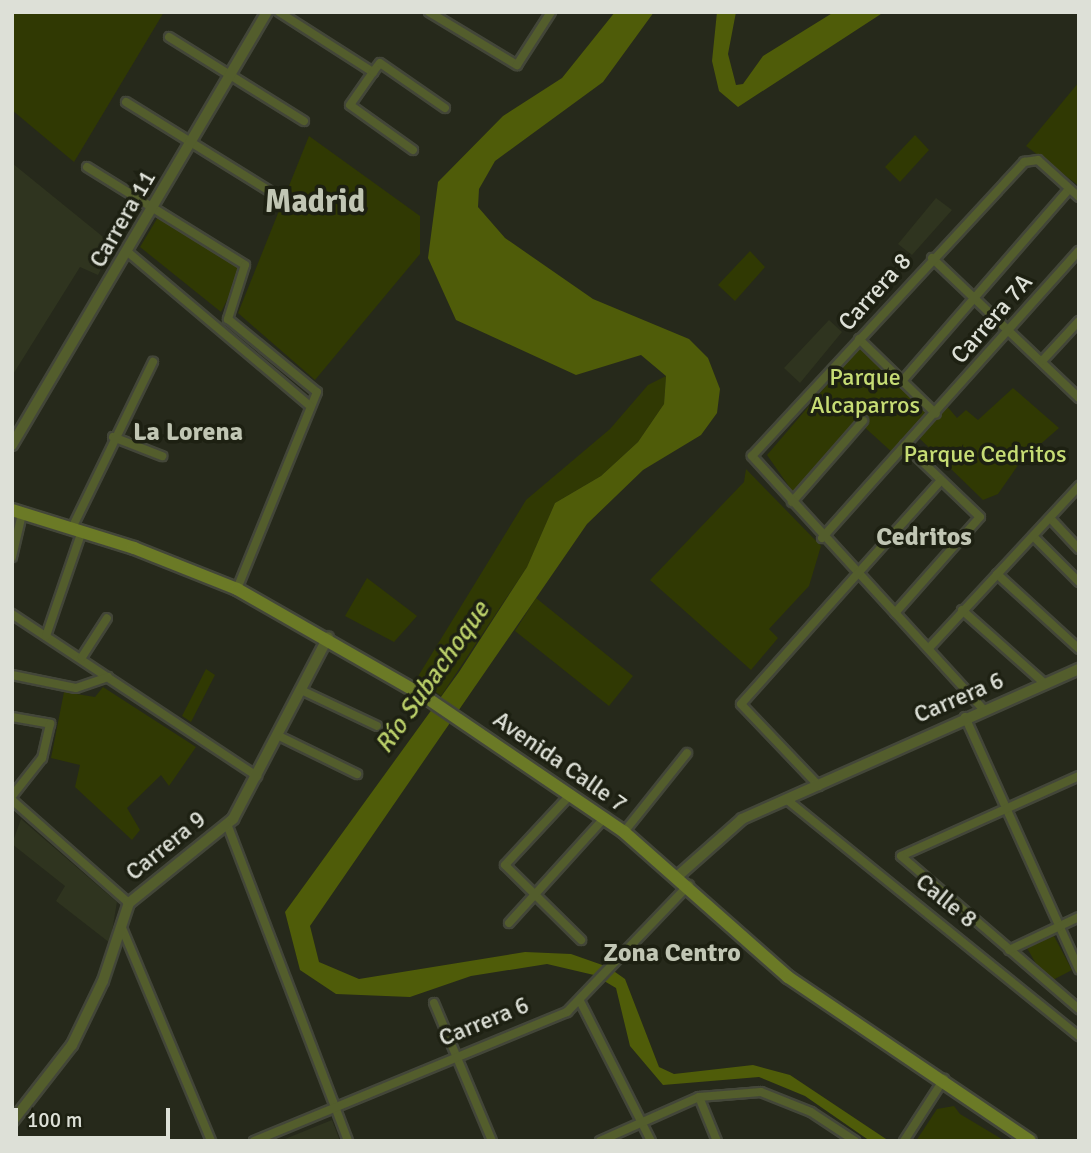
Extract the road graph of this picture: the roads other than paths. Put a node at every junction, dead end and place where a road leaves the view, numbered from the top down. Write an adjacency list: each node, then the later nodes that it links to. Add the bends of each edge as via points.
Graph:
1 (267, 12): 7 (street, Carrera 11)
2 (279, 12): 6 (street)
3 (429, 12): 4 (street, via 517,65)
4 (551, 12)
5 (169, 37): 7 (street)
6 (373, 72): 9 (street, via 380,63); 12 (street, via 350,105)
7 (230, 74): 10 (street); 11 (street, Carrera 11)
8 (126, 102): 11 (street)
9 (445, 108)
10 (304, 121)
11 (189, 142): 16 (street); 17 (street, Carrera 11)
12 (413, 150)
13 (87, 167): 17 (street)
14 (1069, 189): 15 (street); 20 (street, Carrera 8, via 1031,158); 21 (street)
15 (1079, 197)
16 (284, 200)
17 (154, 207): 19 (street, Carrera 11); 29 (street, via 245,265 228,319 317,392)
18 (1079, 251): 23 (street, Carrera 7A)
19 (129, 253): 29 (street); 33 (street, Carrera 11)
20 (932, 258): 21 (street); 24 (street, Carrera 8)
21 (973, 295): 23 (street); 27 (street)
22 (1079, 321): 25 (street)
23 (1007, 328): 25 (street); 30 (street, Carrera 7A)
24 (859, 339): 27 (street); 38 (street, Carrera 8, via 752,456)
25 (1043, 360): 28 (street)
26 (153, 362): 32 (street)
27 (903, 380): 30 (street)
28 (1079, 398)
29 (310, 406): 49 (street)
30 (936, 414): 34 (street, Carrera 7A)
31 (863, 421): 38 (street)
32 (113, 437): 35 (street); 41 (street)
33 (12, 445)
34 (905, 446): 36 (street); 43 (street, Carrera 7A)
35 (162, 456)
36 (941, 480): 46 (street); 51 (street, via 980,517)
37 (1079, 486): 40 (street)
38 (792, 502): 43 (street)
39 (17, 512): 41 (main road, Avenida Calle 7); 45 (street)
40 (1050, 518): 42 (street); 44 (street)
41 (77, 529): 49 (main road, Avenida Calle 7); 54 (street)
42 (1033, 536): 47 (street); 48 (street)
43 (822, 538): 46 (street)
44 (1079, 549)
45 (12, 557)
46 (858, 573): 51 (street); 73 (street, via 747,695 741,710)
47 (997, 574): 50 (street); 57 (street)
48 (1079, 582)
49 (237, 589): 55 (main road, Avenida Calle 7)
50 (962, 610): 56 (street); 62 (street)
51 (895, 613): 56 (street)
52 (12, 614): 54 (street)
53 (107, 618): 58 (street)
54 (46, 636): 58 (street)
55 (328, 637): 63 (street, Carrera 9); 74 (main road, Avenida Calle 7)
56 (929, 648): 64 (street)
57 (1079, 649)
58 (82, 657): 61 (street)
59 (1079, 669): 62 (street, Carrera 6)
60 (12, 675): 61 (street, via 76,688)
61 (108, 677): 71 (street)
62 (1045, 684): 64 (street, Carrera 6)
63 (301, 690): 67 (street); 68 (street, Carrera 9)
64 (983, 709): 66 (street, Carrera 6)
65 (12, 717): 75 (street, via 50,724 42,758)
66 (965, 717): 73 (street, Carrera 6); 77 (street)
67 (377, 726)
68 (279, 736): 70 (street); 71 (street, Carrera 9)
69 (687, 753): 80 (street)
70 (357, 774)
71 (257, 776): 79 (street, Carrera 9)
72 (1079, 776): 77 (street)
73 (819, 786): 76 (street, Carrera 6)
74 (571, 794): 78 (main road, Avenida Calle 7); 83 (street, via 505,865)
75 (12, 798): 84 (street)
76 (786, 799): 81 (street, Carrera 6, via 742,819); 95 (street, Calle 8)
77 (1006, 807): 87 (street); 90 (street, via 901,856)
78 (605, 817): 80 (main road, Avenida Calle 7); 83 (street)
79 (227, 824): 84 (street, Carrera 9); 99 (street)
80 (624, 832): 81 (main road, Avenida Calle 7)
81 (678, 875): 82 (main road, Avenida Calle 7)
82 (689, 885): 92 (street, Carrera 6); 97 (main road, Avenida Calle 7, via 788,977)
83 (536, 893): 86 (street); 89 (street)
84 (129, 903): 88 (street, Carrera 9)
85 (1079, 917): 87 (street)
86 (509, 923)
87 (1060, 925): 90 (street); 91 (street)
88 (122, 928): 100 (street, Carrera 9, via 60,1067); 102 (street)
89 (581, 940)
90 (1009, 950): 94 (street)
91 (1079, 969)
92 (580, 1000): 96 (street, Carrera 6, via 567,1012); 101 (street)
93 (434, 1003): 96 (street)
94 (1079, 1009)
95 (1079, 1036)
96 (455, 1056): 99 (street, Carrera 6); 105 (street)
97 (944, 1079): 110 (street); 111 (main road, Avenida Calle 7)
98 (699, 1097): 101 (street); 108 (street); 109 (street, via 761,1092 811,1112)
99 (335, 1105): 103 (street, Carrera 6); 104 (street)
100 (12, 1122)
101 (643, 1123): 106 (street); 107 (street)
102 (211, 1141)
103 (254, 1141)
104 (348, 1141)
105 (492, 1141)
106 (600, 1141)
107 (651, 1141)
108 (717, 1141)
109 (855, 1141)
110 (904, 1141)
111 (1030, 1141)

